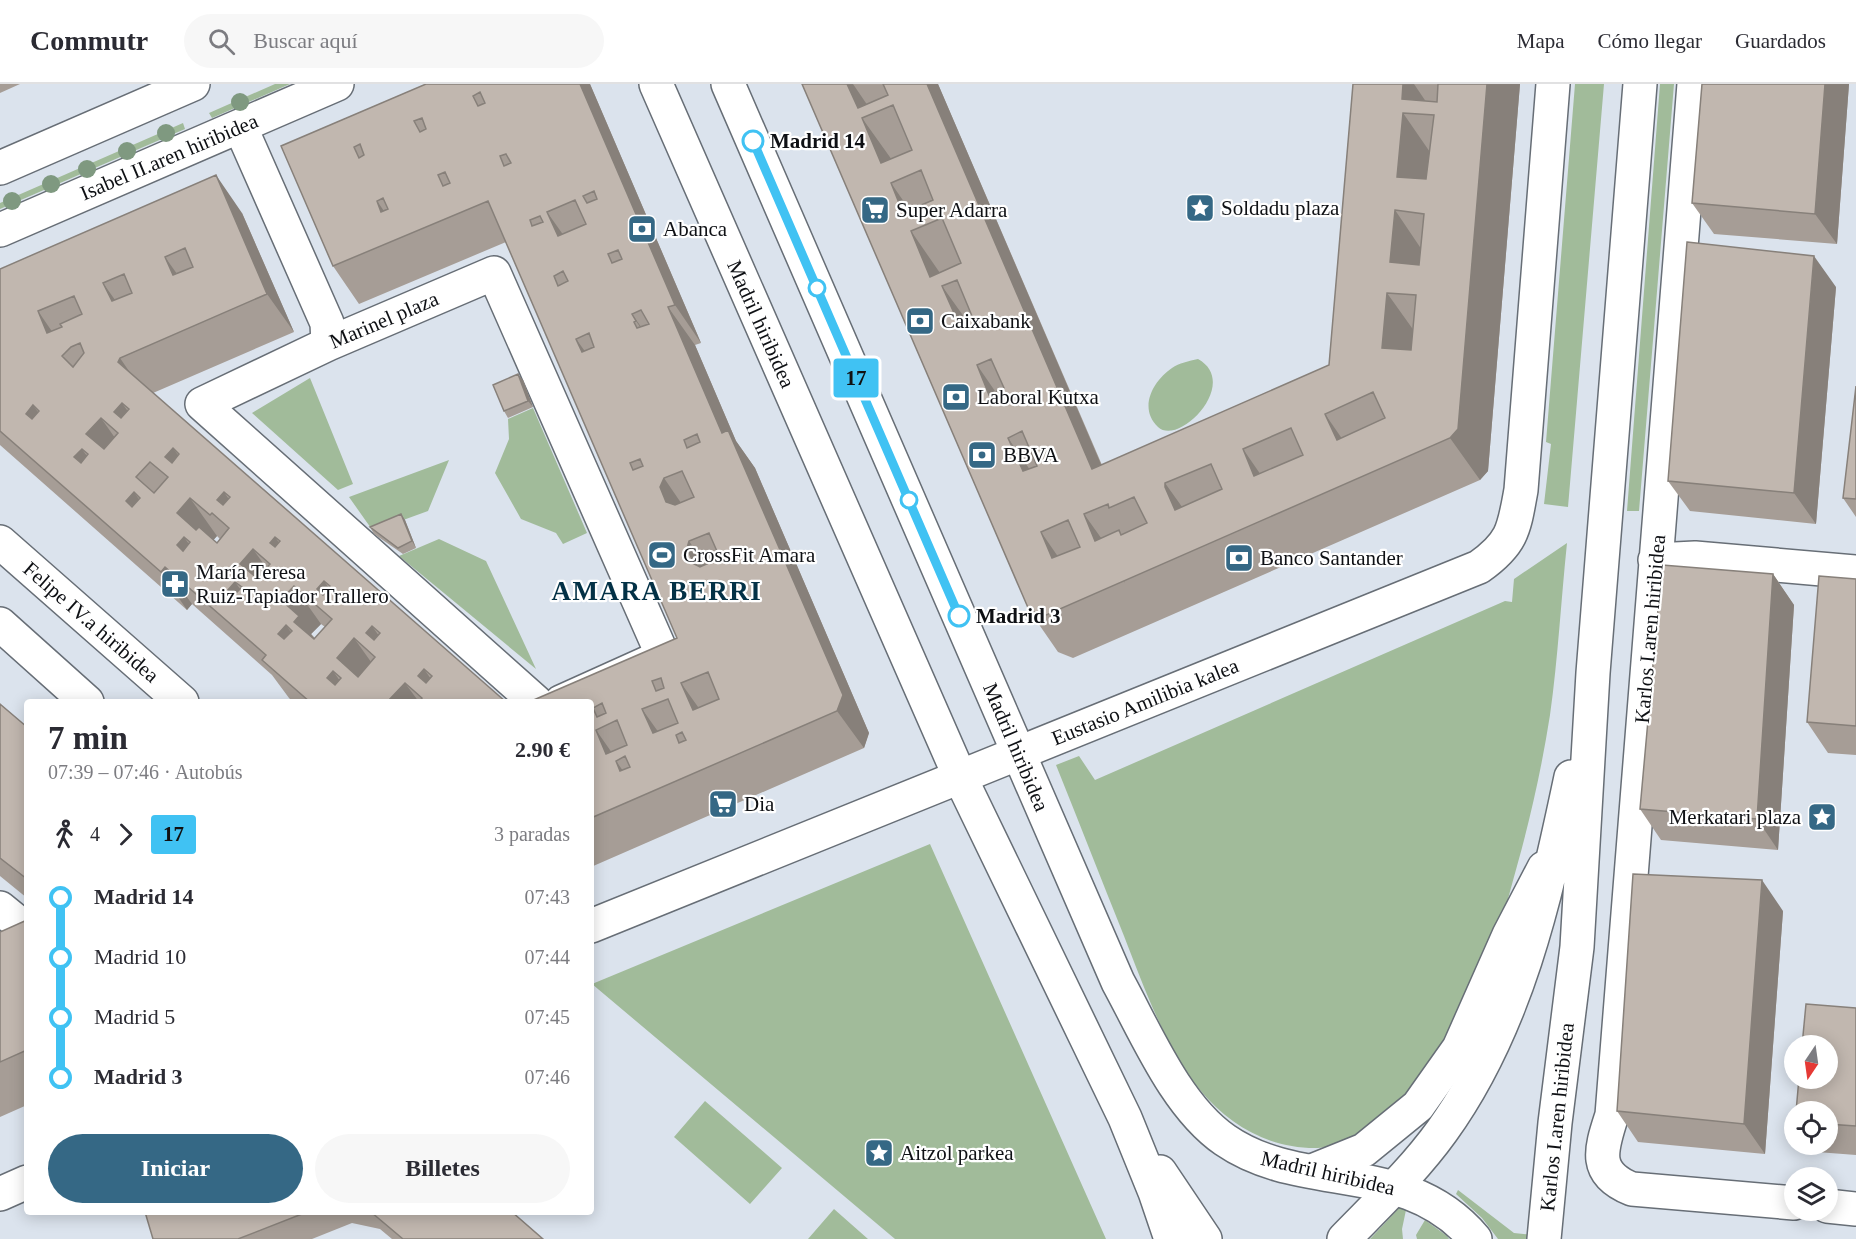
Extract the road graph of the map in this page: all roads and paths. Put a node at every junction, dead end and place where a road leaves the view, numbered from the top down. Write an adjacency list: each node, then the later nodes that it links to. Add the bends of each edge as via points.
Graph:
1 (194, 84): 9 (street)
2 (337, 84): 8 (street, Isabel II.aren hiribidea)
3 (656, 84): 22 (street, Madril hiribidea)
4 (728, 84): 21 (street, Madril hiribidea)
5 (1553, 84): 21 (street, Eustasio Amilibia kalea, via 1521,490 1514,525 1503,547 1479,567)
6 (1640, 84): 16 (street, Karlos I.aren hiribidea)
7 (1694, 84): 13 (street, Karlos I.aren hiribidea)
8 (240, 126): 10 (street, Isabel II.aren hiribidea); 11 (street, via 327,323)
9 (0, 168)
10 (0, 230)
11 (328, 344): 19 (street, Marinel plaza, via 202,404); 20 (street, Marinel plaza, via 494,273 663,656)
12 (0, 542): 18 (street, Felipe IV.a hiribidea)
13 (1655, 560): 14 (street, via 1695,558); 32 (street, Karlos I.aren hiribidea, via 1612,1115 1602,1156 1606,1173 1616,1183 1632,1189)
14 (1856, 572)
15 (0, 624): 17 (street)
16 (1593, 673): 23 (street, Karlos I.aren hiribidea); 39 (street, Karlos I.aren hiribidea, via 1577,947)
17 (84, 699)
18 (179, 699)
19 (533, 699)
20 (568, 699)
21 (1019, 754): 22 (street, Eustasio Amilibia kalea); 28 (street, Madril hiribidea, via 1118,982 1188,1105 1225,1140 1252,1155)
22 (960, 777): 25 (street, Eustasio Amilibia kalea); 27 (street, Madril hiribidea)
23 (1557, 842): 28 (street, Karlos I.aren hiribidea, via 1509,935 1459,1048 1418,1106 1364,1150); 30 (street, Karlos I.aren hiribidea, via 1527,956 1487,1055 1442,1130)
24 (0, 908): 26 (street)
25 (594, 925)
26 (24, 928)
27 (1125, 1118): 36 (street, Madril hiribidea); 37 (street, Madril hiribidea)
28 (1312, 1171): 30 (street, Madril hiribidea)
29 (24, 1183): 31 (street)
30 (1395, 1187): 35 (street, Karlos I.aren hiribidea); 38 (street, Madril hiribidea, via 1431,1202)
31 (0, 1194)
32 (1784, 1202)
33 (1838, 1207): 34 (street)
34 (1856, 1209)
35 (1348, 1235)
36 (1171, 1239)
37 (1205, 1239)
38 (1475, 1239)
39 (1544, 1239)

